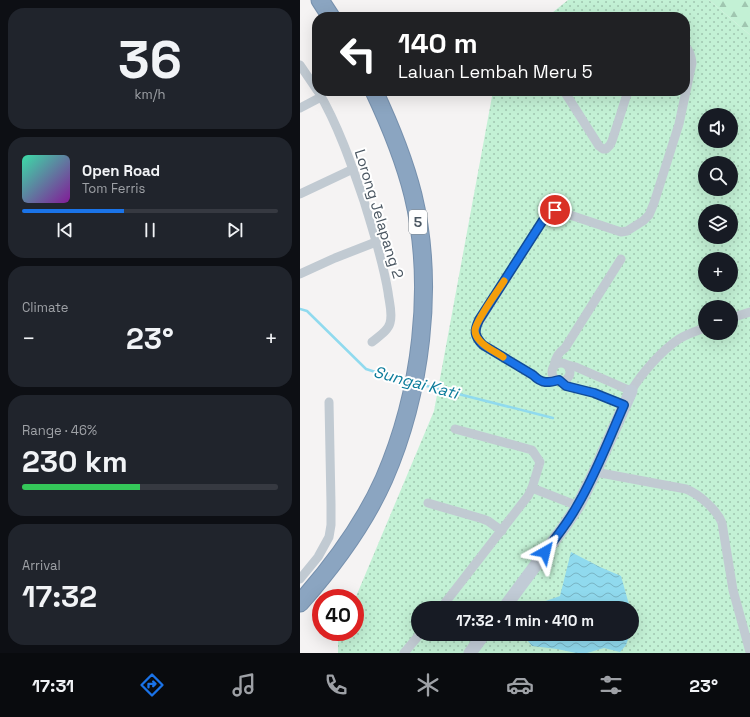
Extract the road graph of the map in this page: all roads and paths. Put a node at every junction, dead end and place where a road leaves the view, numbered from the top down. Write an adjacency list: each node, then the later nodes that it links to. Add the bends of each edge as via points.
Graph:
1 (320, 0): 2 (highway)
2 (328, 12)
3 (690, 52): 5 (street)
4 (300, 65): 6 (street, Lorong Jelapang 2)
5 (690, 73)
6 (312, 83)
7 (315, 96): 13 (street)
8 (321, 96): 14 (street, Lorong Jelapang 2)
9 (376, 96): 42 (highway, 5, via 406,169 418,221 424,304 418,360 409,406 384,479 344,548)
10 (567, 96): 11 (street, via 603,149 612,141)
11 (626, 96)
12 (685, 96): 26 (street, via 654,203 646,218 627,231 621,232 555,210 550,212 477,325 477,338 483,345)
13 (300, 108)
14 (353, 169): 15 (street); 16 (street, Lorong Jelapang 2)
15 (300, 194)
16 (376, 242): 18 (street); 22 (street, Lorong Jelapang 2, via 386,279 391,320 387,329)
17 (621, 259): 23 (street)
18 (300, 274)
19 (750, 312): 20 (street)
20 (738, 316)
21 (698, 330): 29 (street, via 687,334 671,345 645,371)
22 (372, 342)
23 (565, 348): 24 (street); 25 (street, via 561,350)
24 (567, 365): 25 (street, via 558,363); 27 (street, via 570,370 569,376 565,380); 28 (street)
25 (553, 367): 26 (street, via 544,375); 27 (street, via 553,375)
26 (533, 375): 27 (street, via 544,382)
27 (558, 380): 30 (street, via 566,386)
28 (608, 381): 29 (street); 30 (street)
29 (630, 391): 32 (street)
30 (602, 396): 32 (street)
31 (329, 402): 39 (street, via 331,525 329,537 318,557)
32 (624, 405): 34 (street)
33 (455, 429): 35 (street, via 532,450 540,462)
34 (595, 472): 37 (street); 45 (street, via 686,489 717,514 722,523 733,590)
35 (532, 488): 37 (street); 38 (street)
36 (428, 503): 38 (street, via 483,519)
37 (578, 506): 41 (street)
38 (502, 531): 40 (street)
39 (300, 579)
40 (447, 601)
41 (509, 601)
42 (301, 602)
43 (414, 641): 46 (street)
44 (479, 641): 47 (street)
45 (750, 652)
46 (404, 653)
47 (470, 653)

